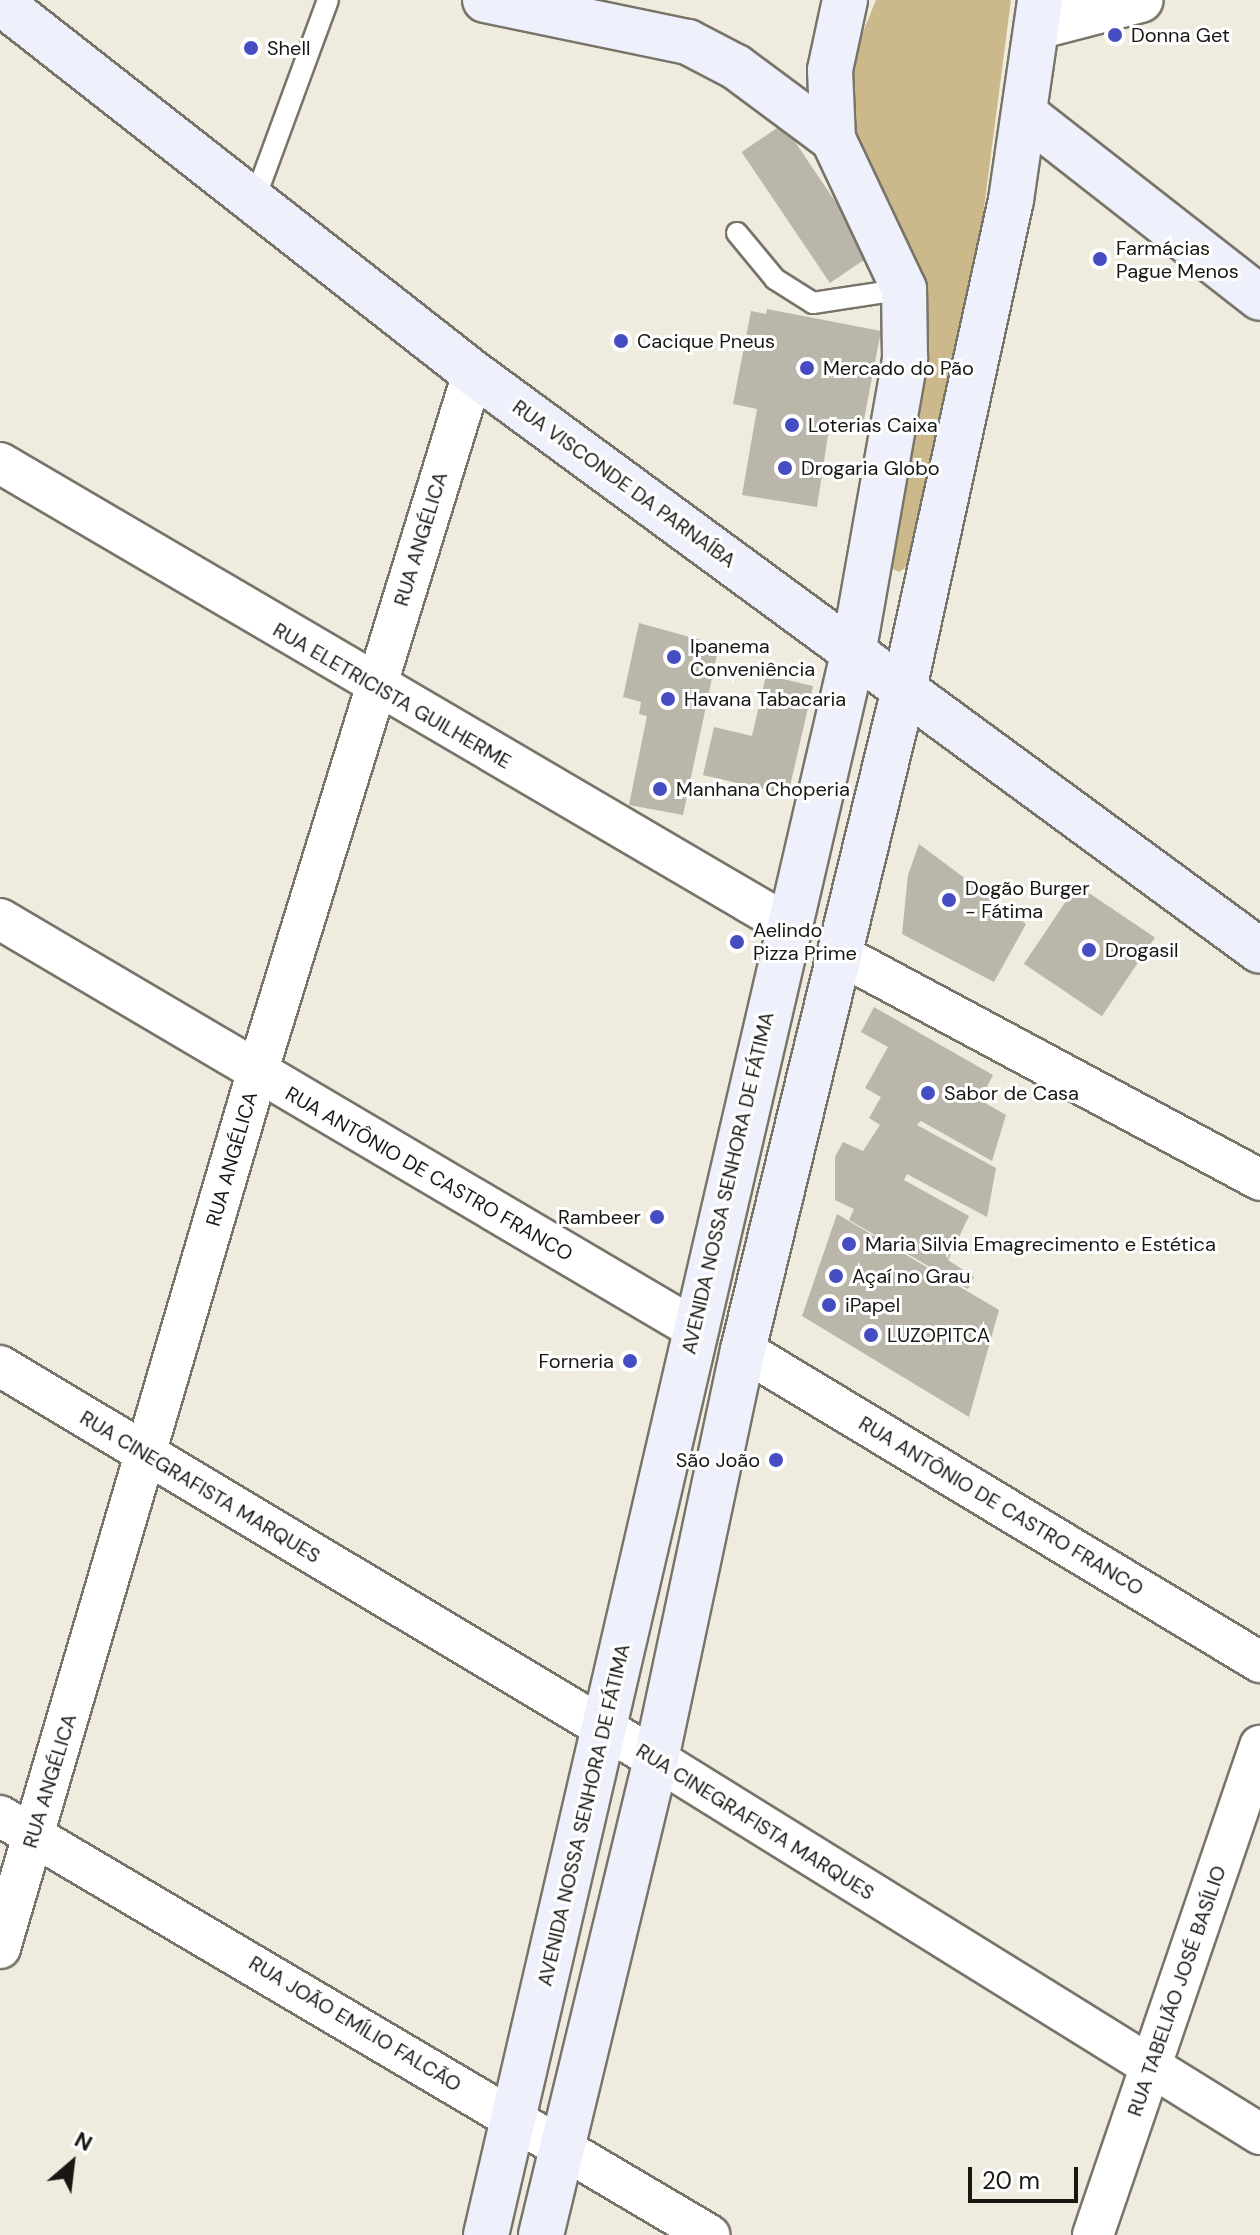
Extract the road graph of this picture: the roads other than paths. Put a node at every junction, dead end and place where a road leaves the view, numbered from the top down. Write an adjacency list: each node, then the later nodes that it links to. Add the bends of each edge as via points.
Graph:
1 (328, 0): 9 (lane)
2 (485, 0): 8 (main road, via 688,42 736,67)
3 (845, 0): 8 (main road, via 830,70)
4 (1141, 0): 6 (street)
5 (0, 2): 9 (main road, RUA VISCONDE DA PARNAÍBA)
6 (1038, 14): 7 (main road)
7 (1026, 115): 12 (main road); 17 (main road)
8 (833, 139): 11 (main road, AVENIDA NOSSA SENHORA DE FÁTIMA)
9 (254, 201): 13 (main road, RUA VISCONDE DA PARNAÍBA)
10 (737, 233): 11 (lane, via 775,279 813,303)
11 (904, 289): 15 (main road, AVENIDA NOSSA SENHORA DE FÁTIMA, via 905,358)
12 (1260, 298)
13 (473, 373): 15 (main road, RUA VISCONDE DA PARNAÍBA); 16 (street, RUA ANGÉLICA)
14 (0, 463): 16 (street, RUA ELETRICISTA GUILHERME)
15 (853, 654): 17 (main road, RUA VISCONDE DA PARNAÍBA); 19 (main road, AVENIDA NOSSA SENHORA DE FÁTIMA)
16 (374, 687): 19 (street, RUA ELETRICISTA GUILHERME); 22 (street, RUA ANGÉLICA)
17 (904, 689): 20 (main road, RUA VISCONDE DA PARNAÍBA); 21 (main road)
18 (0, 919): 22 (street, RUA ANTÔNIO DE CASTRO FRANCO)
19 (786, 924): 24 (main road, AVENIDA NOSSA SENHORA DE FÁTIMA)
20 (1260, 951)
21 (839, 954): 23 (street); 25 (main road)
22 (257, 1073): 24 (street, RUA ANTÔNIO DE CASTRO FRANCO); 27 (street, RUA ANGÉLICA)
23 (1260, 1180)
24 (695, 1329): 29 (main road, AVENIDA NOSSA SENHORA DE FÁTIMA)
25 (743, 1350): 28 (street, RUA ANTÔNIO DE CASTRO FRANCO); 31 (main road)
26 (0, 1366): 27 (street, RUA CINEGRAFISTA MARQUES)
27 (147, 1454): 29 (street, RUA CINEGRAFISTA MARQUES); 32 (street, RUA ANGÉLICA)
28 (1260, 1662)
29 (604, 1730): 31 (street, RUA CINEGRAFISTA MARQUES); 35 (main road, AVENIDA NOSSA SENHORA DE FÁTIMA)
30 (1260, 1746): 34 (street, RUA TABELIÃO JOSÉ BASÍLIO)
31 (656, 1759): 34 (street, RUA CINEGRAFISTA MARQUES); 37 (main road)
32 (17, 1825): 33 (street, RUA ANGÉLICA); 35 (street, RUA JOÃO EMÍLIO FALCÃO)
33 (0, 1948)
34 (1151, 2069): 36 (street, RUA CINEGRAFISTA MARQUES); 41 (street, RUA TABELIÃO JOSÉ BASÍLIO)
35 (513, 2117): 37 (street, RUA JOÃO EMÍLIO FALCÃO); 38 (main road, AVENIDA NOSSA SENHORA DE FÁTIMA)
36 (1260, 2134)
37 (561, 2146): 39 (main road); 40 (street, RUA JOÃO EMÍLIO FALCÃO)
38 (486, 2235)
39 (541, 2235)
40 (709, 2235)
41 (1093, 2235)

